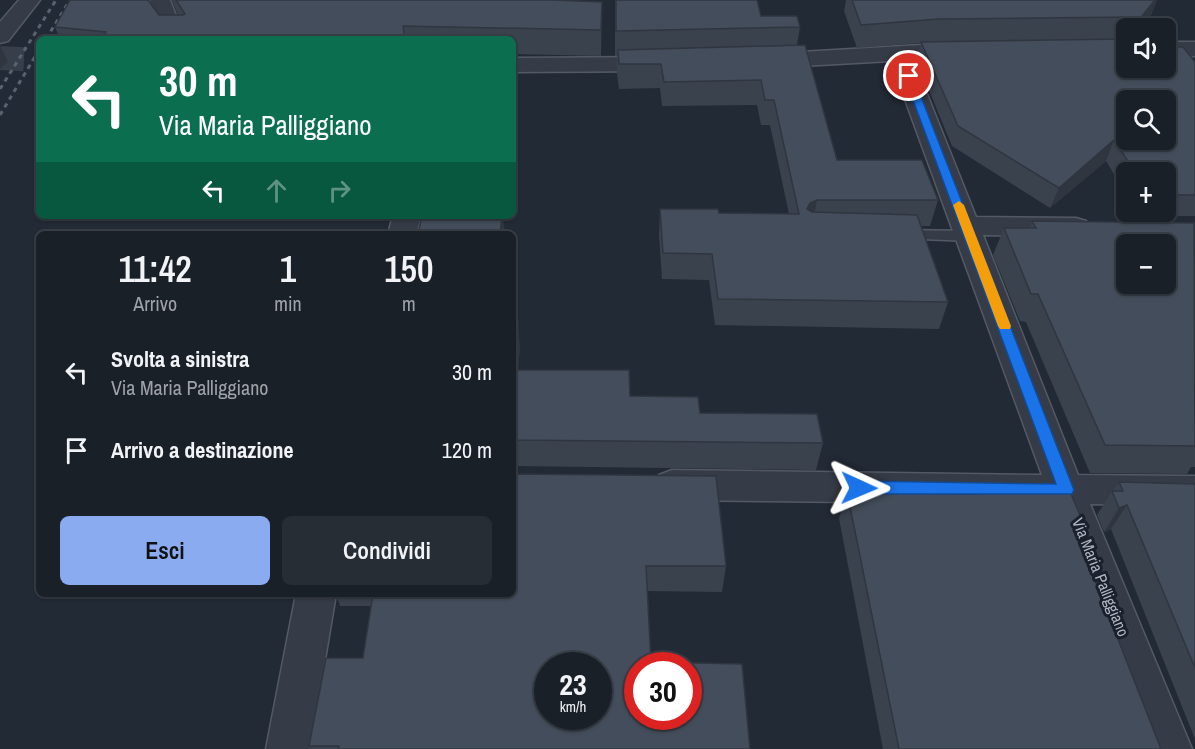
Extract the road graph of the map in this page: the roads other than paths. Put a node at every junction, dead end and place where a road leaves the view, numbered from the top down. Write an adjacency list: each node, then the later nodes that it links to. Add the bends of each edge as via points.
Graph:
1 (30, 0): 3 (street)
2 (160, 0): 4 (street, via 163,15)
3 (0, 36)
4 (177, 36)
5 (1176, 49): 6 (street)
6 (1195, 49)
7 (944, 51): 8 (street)
8 (900, 54): 9 (street); 13 (street, Via Maria Palliggiano)
9 (741, 62)
10 (516, 64): 11 (street)
11 (684, 64)
12 (1099, 227): 13 (street)
13 (969, 231): 14 (lane); 16 (street, Via Maria Palliggiano)
14 (880, 234)
15 (642, 485): 16 (street)
16 (1066, 490): 17 (street); 20 (street, Via Maria Palliggiano)
17 (1195, 491)
18 (315, 597): 19 (street)
19 (288, 749)
20 (1170, 749)

